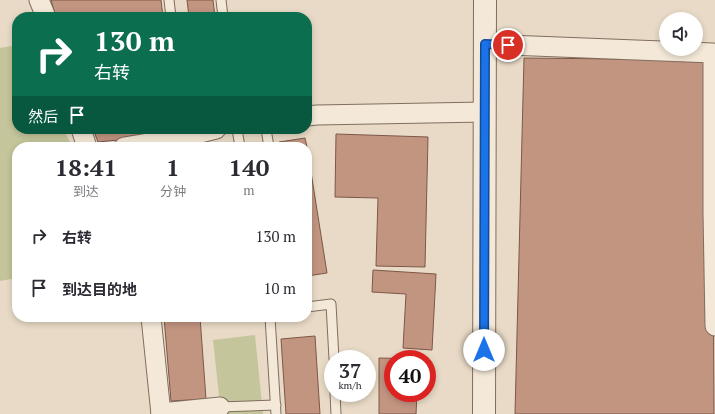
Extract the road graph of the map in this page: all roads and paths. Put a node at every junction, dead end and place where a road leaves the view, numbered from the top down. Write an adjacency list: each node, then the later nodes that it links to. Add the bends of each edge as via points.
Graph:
1 (39, 0): 5 (street)
2 (169, 0): 6 (lane)
3 (221, 0): 7 (lane)
4 (485, 0): 8 (street)
5 (44, 12)
6 (170, 12)
7 (222, 12)
8 (485, 44): 9 (street); 14 (street, via 713,52)
9 (485, 112): 10 (street); 25 (street)
10 (312, 116)
11 (199, 134): 12 (street)
12 (185, 138): 13 (street)
13 (158, 142)
14 (714, 212): 18 (street)
15 (312, 306): 19 (lane, via 331,304)
16 (152, 322): 23 (street)
17 (270, 322): 22 (lane)
18 (715, 326)
19 (334, 350)
20 (335, 402): 24 (lane)
21 (220, 407): 22 (lane); 23 (street)
22 (276, 409)
23 (161, 414)
24 (336, 414)
25 (484, 414)

